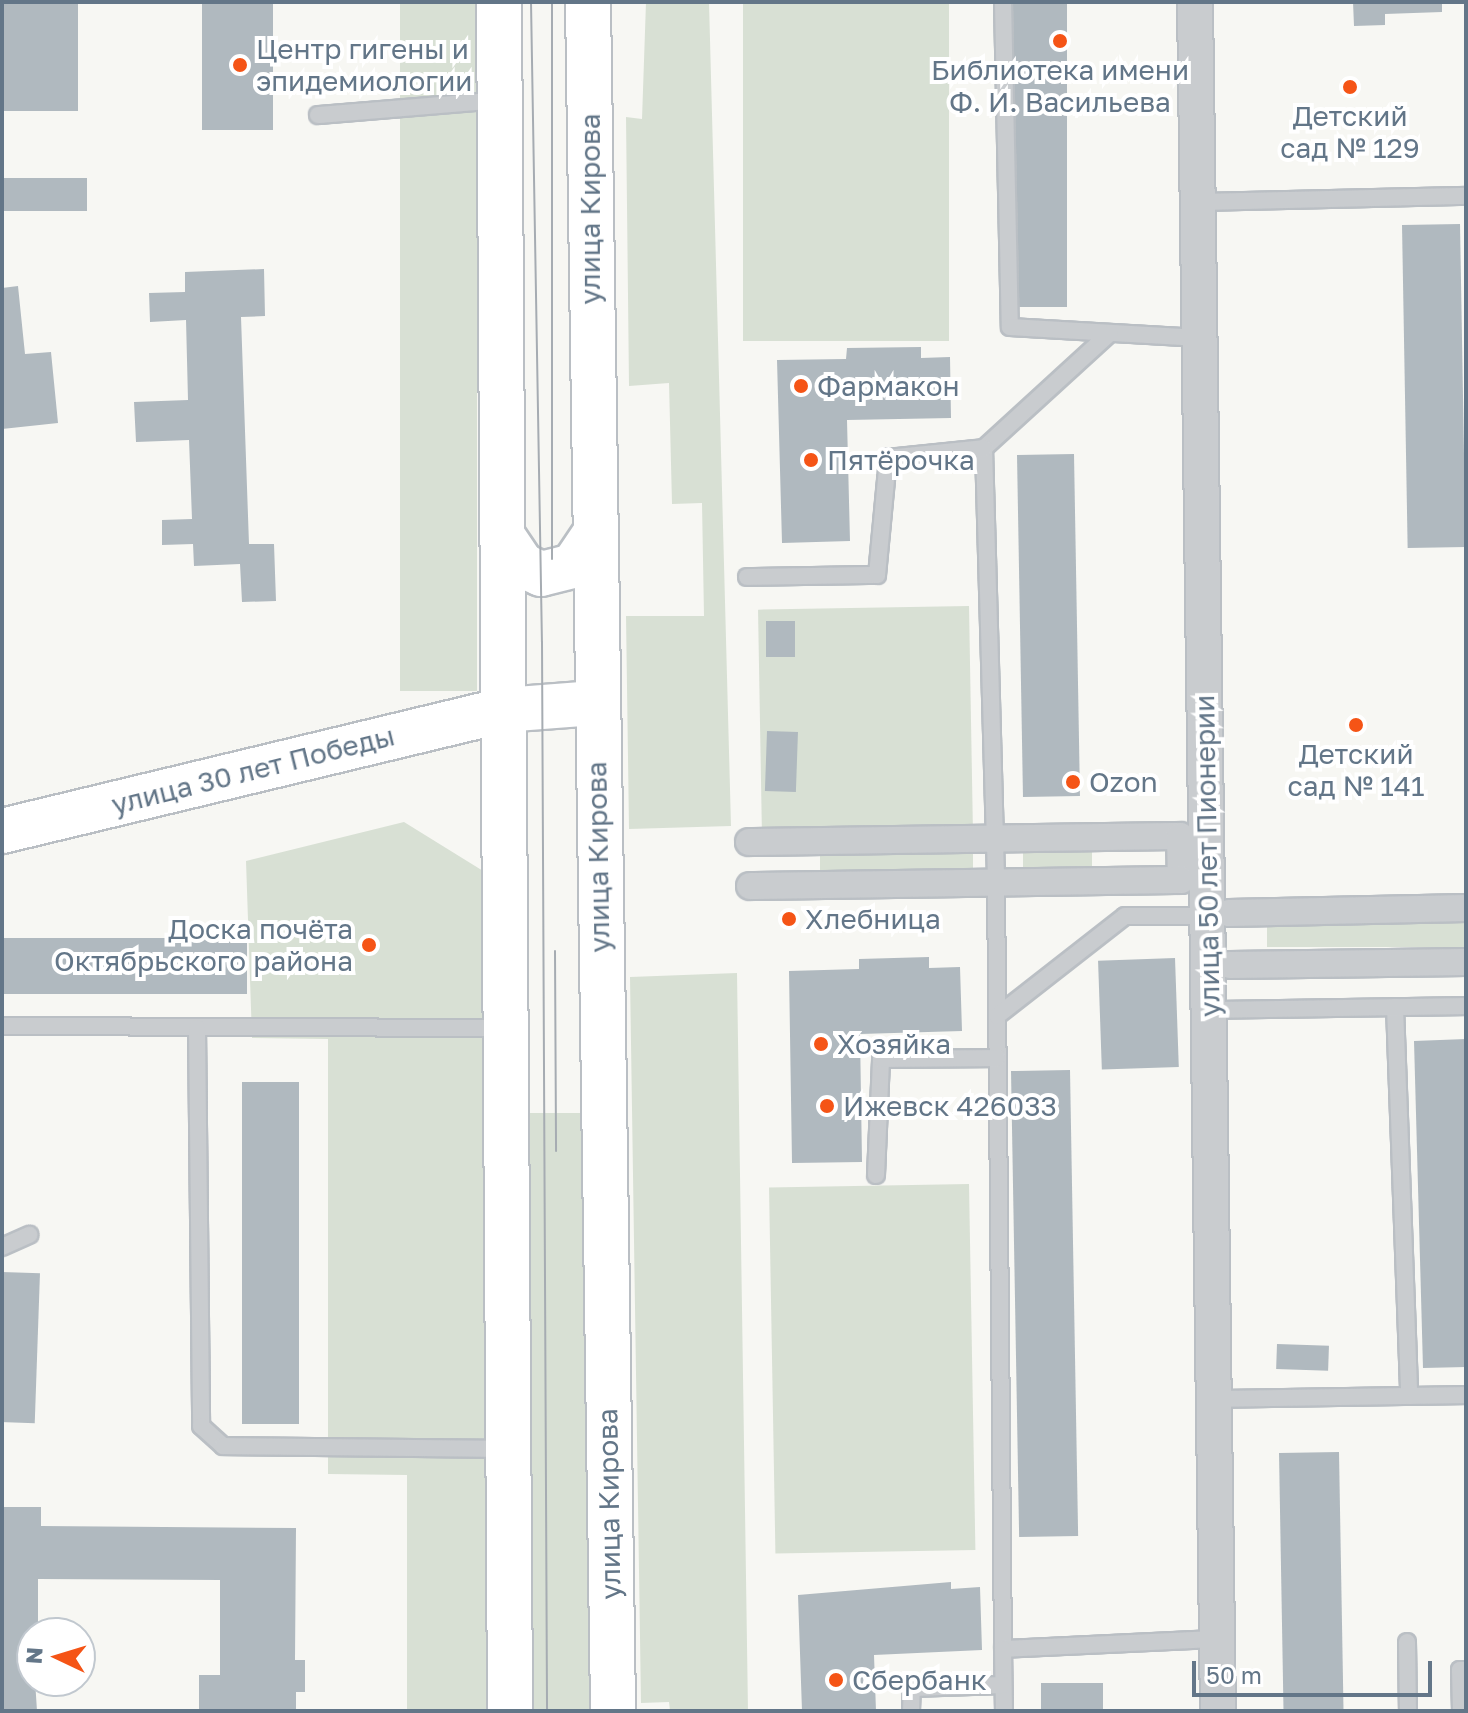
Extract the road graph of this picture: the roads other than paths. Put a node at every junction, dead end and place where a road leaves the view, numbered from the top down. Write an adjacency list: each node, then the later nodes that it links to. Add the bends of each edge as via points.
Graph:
1 (499, 2): 5 (main road)
2 (588, 2): 12 (main road, улица Кирова)
3 (1003, 2): 9 (lane, via 1010,327)
4 (1195, 2): 8 (street, улица 50 лет Пионерии)
5 (500, 100): 6 (lane); 13 (main road)
6 (318, 115)
7 (1466, 196): 8 (lane)
8 (1198, 202): 10 (street, улица 50 лет Пионерии)
9 (1110, 333): 10 (lane); 11 (lane)
10 (1200, 338): 23 (street, улица 50 лет Пионерии)
11 (984, 448): 14 (lane, via 888,458 877,575); 18 (lane)
12 (594, 535): 13 (main road, via 573,566 541,574 522,565); 15 (main road, улица Кирова)
13 (504, 538): 16 (main road)
14 (747, 577)
15 (596, 703): 16 (main road, улица 30 лет Победы); 47 (main road, улица Кирова)
16 (504, 710): 17 (main road, улица 30 лет Победы); 32 (main road)
17 (2, 831)
18 (994, 839): 19 (street); 20 (lane); 20 (street, via 1180,836 1181,880)
19 (749, 842)
20 (996, 882): 21 (street); 29 (lane)
21 (750, 886)
22 (1466, 908): 23 (street)
23 (1218, 914): 28 (street, улица 50 лет Пионерии); 29 (lane, via 1125,916)
24 (1466, 962): 25 (street)
25 (1230, 965)
26 (1466, 1006): 27 (lane)
27 (1395, 1007): 28 (lane); 38 (lane)
28 (1209, 1010): 39 (street, улица 50 лет Пионерии)
29 (997, 1016): 33 (lane)
30 (2, 1026): 31 (lane)
31 (197, 1028): 32 (lane); 40 (lane, via 201,1426 223,1446)
32 (505, 1028): 40 (main road)
33 (997, 1058): 34 (lane, via 881,1059); 43 (lane)
34 (876, 1175)
35 (29, 1235): 36 (lane)
36 (2, 1247)
37 (1466, 1395): 38 (lane)
38 (1409, 1396): 39 (lane)
39 (1214, 1399): 41 (street, улица 50 лет Пионерии)
40 (507, 1449): 46 (main road)
41 (1217, 1639): 43 (lane); 50 (street, улица 50 лет Пионерии)
42 (1407, 1642): 51 (lane)
43 (1003, 1649): 45 (lane)
44 (1466, 1670): 52 (lane, via 1460,1670)
45 (1003, 1685): 48 (lane, via 912,1688); 49 (lane)
46 (510, 1711)
47 (613, 1711)
48 (911, 1711)
49 (1004, 1711)
50 (1218, 1711)
51 (1408, 1711)
52 (1461, 1711)

